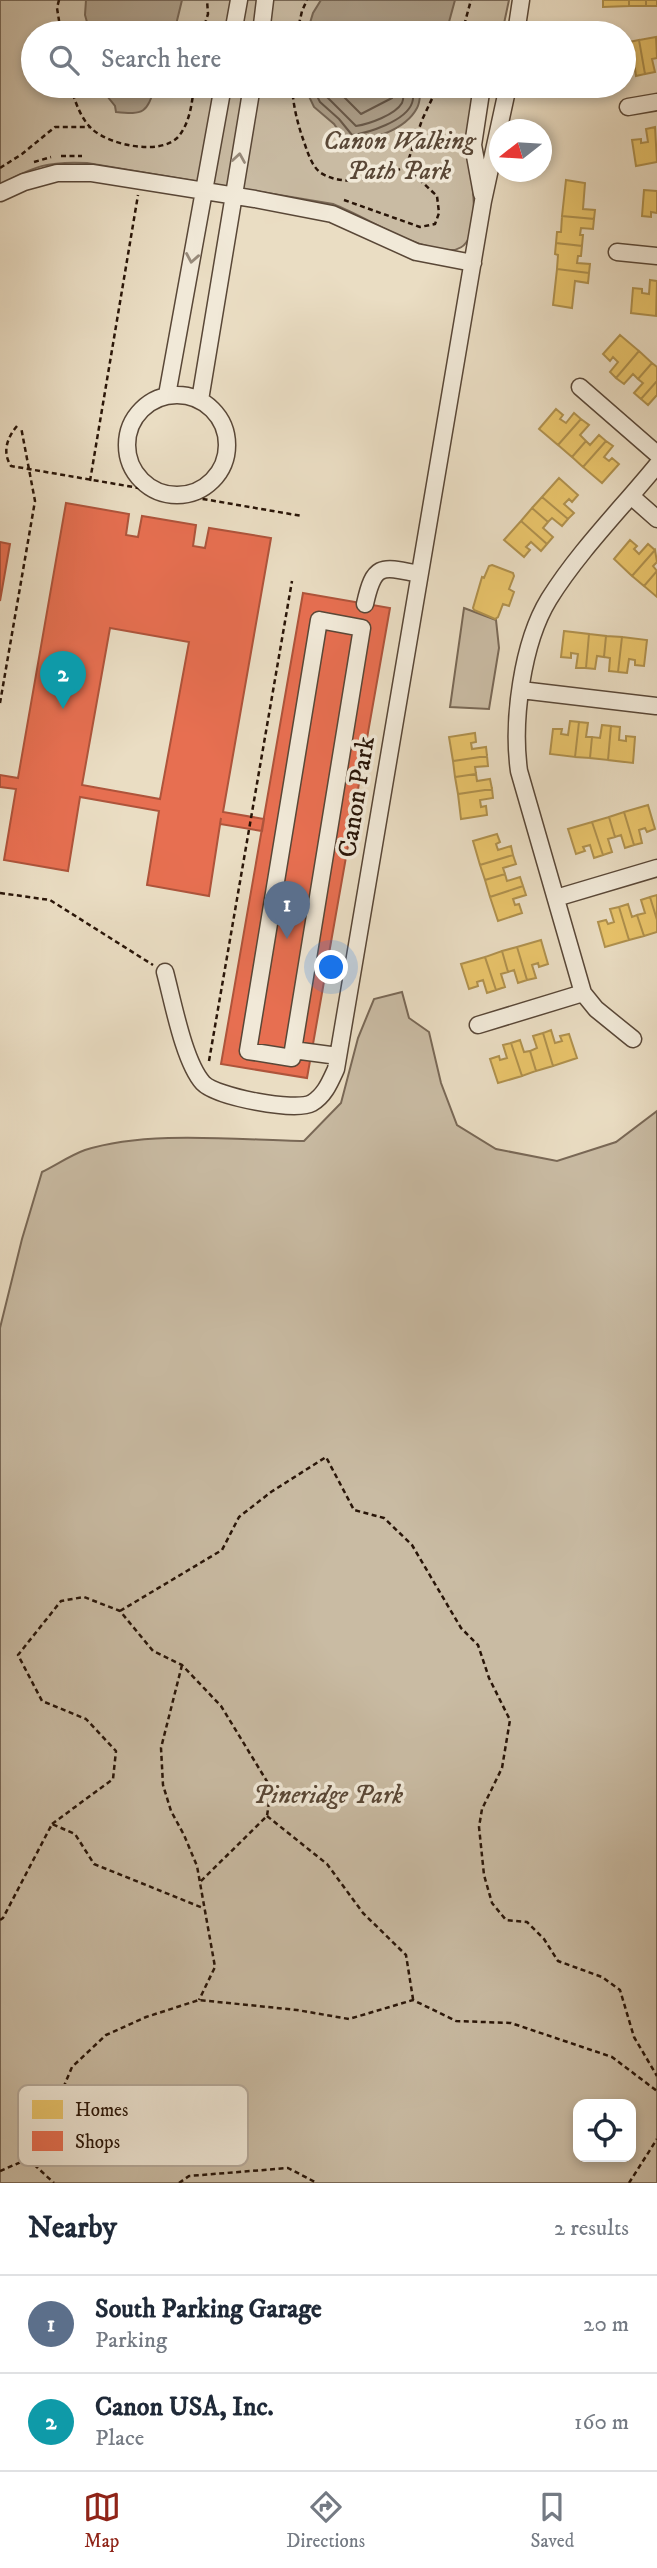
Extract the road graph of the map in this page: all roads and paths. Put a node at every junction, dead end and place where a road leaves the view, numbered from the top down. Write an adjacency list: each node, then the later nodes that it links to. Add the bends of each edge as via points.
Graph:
1 (59, 0): 7 (path)
2 (207, 0): 8 (path)
3 (239, 0): 9 (street)
4 (265, 0): 10 (street)
5 (307, 0): 11 (path)
6 (471, 0): 12 (path)
7 (59, 21)
8 (206, 21)
9 (235, 21)
10 (262, 21)
11 (300, 21)
12 (465, 21)
13 (74, 98): 25 (path)
14 (191, 98): 25 (path, via 186,124 167,145 133,146)
15 (221, 98): 23 (street)
16 (250, 98): 24 (street)
17 (294, 98): 28 (path, via 298,125 320,173 362,180)
18 (432, 98): 28 (path)
19 (480, 98): 35 (street, via 473,145)
20 (505, 98): 35 (street, Canon Park)
21 (657, 102): 22 (street)
22 (628, 107)
23 (218, 117): 24 (street); 31 (street)
24 (245, 121): 33 (street, one-way to 24)
25 (90, 127): 29 (path, via 55,127)
26 (91, 158): 27 (path, via 48,157)
27 (26, 165)
28 (406, 167): 34 (path, via 437,196 435,224 421,227)
29 (0, 168)
30 (141, 181): 31 (street); 32 (street, via 57,173); 45 (path)
31 (204, 191): 33 (street); 40 (street, one-way to 40)
32 (0, 193)
33 (233, 196): 38 (street, via 331,215 416,252); 41 (street)
34 (340, 200)
35 (484, 201): 38 (street, Canon Park)
36 (617, 252): 37 (street)
37 (657, 256)
38 (473, 263): 50 (street, Canon Park)
39 (580, 387): 42 (street)
40 (167, 395): 41 (street); 46 (street, via 138,413 126,445 138,477)
41 (200, 400): 46 (street, via 222,422 226,453 221,468 206,485 184,495)
42 (657, 454)
43 (657, 465): 47 (street)
44 (29, 470): 44 (path, via 19,426 9,435 7,460 11,466); 45 (path); 54 (path, via 35,501)
45 (90, 481): 46 (path)
46 (168, 495): 48 (path)
47 (631, 496): 49 (street); 53 (street, via 547,602 529,648)
48 (302, 516)
49 (657, 519)
50 (419, 574): 52 (street, via 377,572 370,580); 64 (street, Canon Park)
51 (292, 581): 65 (path)
52 (365, 604)
53 (521, 690): 55 (street); 58 (street, via 516,720 519,771)
54 (0, 703)
55 (656, 706)
56 (657, 868): 58 (street)
57 (0, 893): 59 (path, via 50,900)
58 (556, 898): 60 (street)
59 (165, 972): 65 (street, via 192,1066)
60 (583, 993): 61 (street); 62 (street)
61 (478, 1025)
62 (633, 1039)
63 (293, 1050): 63 (street, via 362,628 319,620 248,1051 292,1058); 64 (street)
64 (338, 1056): 65 (street, Canon Park, via 326,1091 310,1104 296,1107 222,1095)
65 (205, 1085)
66 (120, 1611): 67 (path, via 153,1651); 69 (path, via 84,1597 61,1601 18,1655 42,1701 86,1719 116,1751 113,1779); 75 (path, via 222,1550 239,1517 326,1457 354,1510 384,1518 412,1545 461,1628 478,1645 510,1720 502,1768 482,1809 479,1828 492,1903 506,1920 527,1923 558,1961 603,1977 620,1990 634,2036)
67 (182, 1665): 68 (path, via 221,1706 271,1788); 70 (path, via 161,1748 163,1785)
68 (267, 1816): 70 (path); 74 (path, via 327,1864 363,1913 405,1955)
69 (52, 1825): 71 (path, via 75,1834 94,1864); 72 (path)
70 (200, 1882): 71 (path)
71 (205, 1909): 73 (path, via 215,1967)
72 (0, 1920)
73 (199, 2000): 74 (path, via 349,2019); 76 (path, via 106,2035 72,2067)
74 (413, 2000): 77 (path, via 456,2021 511,2023 612,2057)
75 (657, 2076)
76 (64, 2085)
77 (657, 2091)
78 (657, 2139): 85 (path)
79 (18, 2163): 81 (path)
80 (36, 2166): 82 (path)
81 (0, 2171)
82 (54, 2183)
83 (179, 2183): 84 (path, via 188,2176 288,2168)
84 (317, 2183)
85 (629, 2183)

